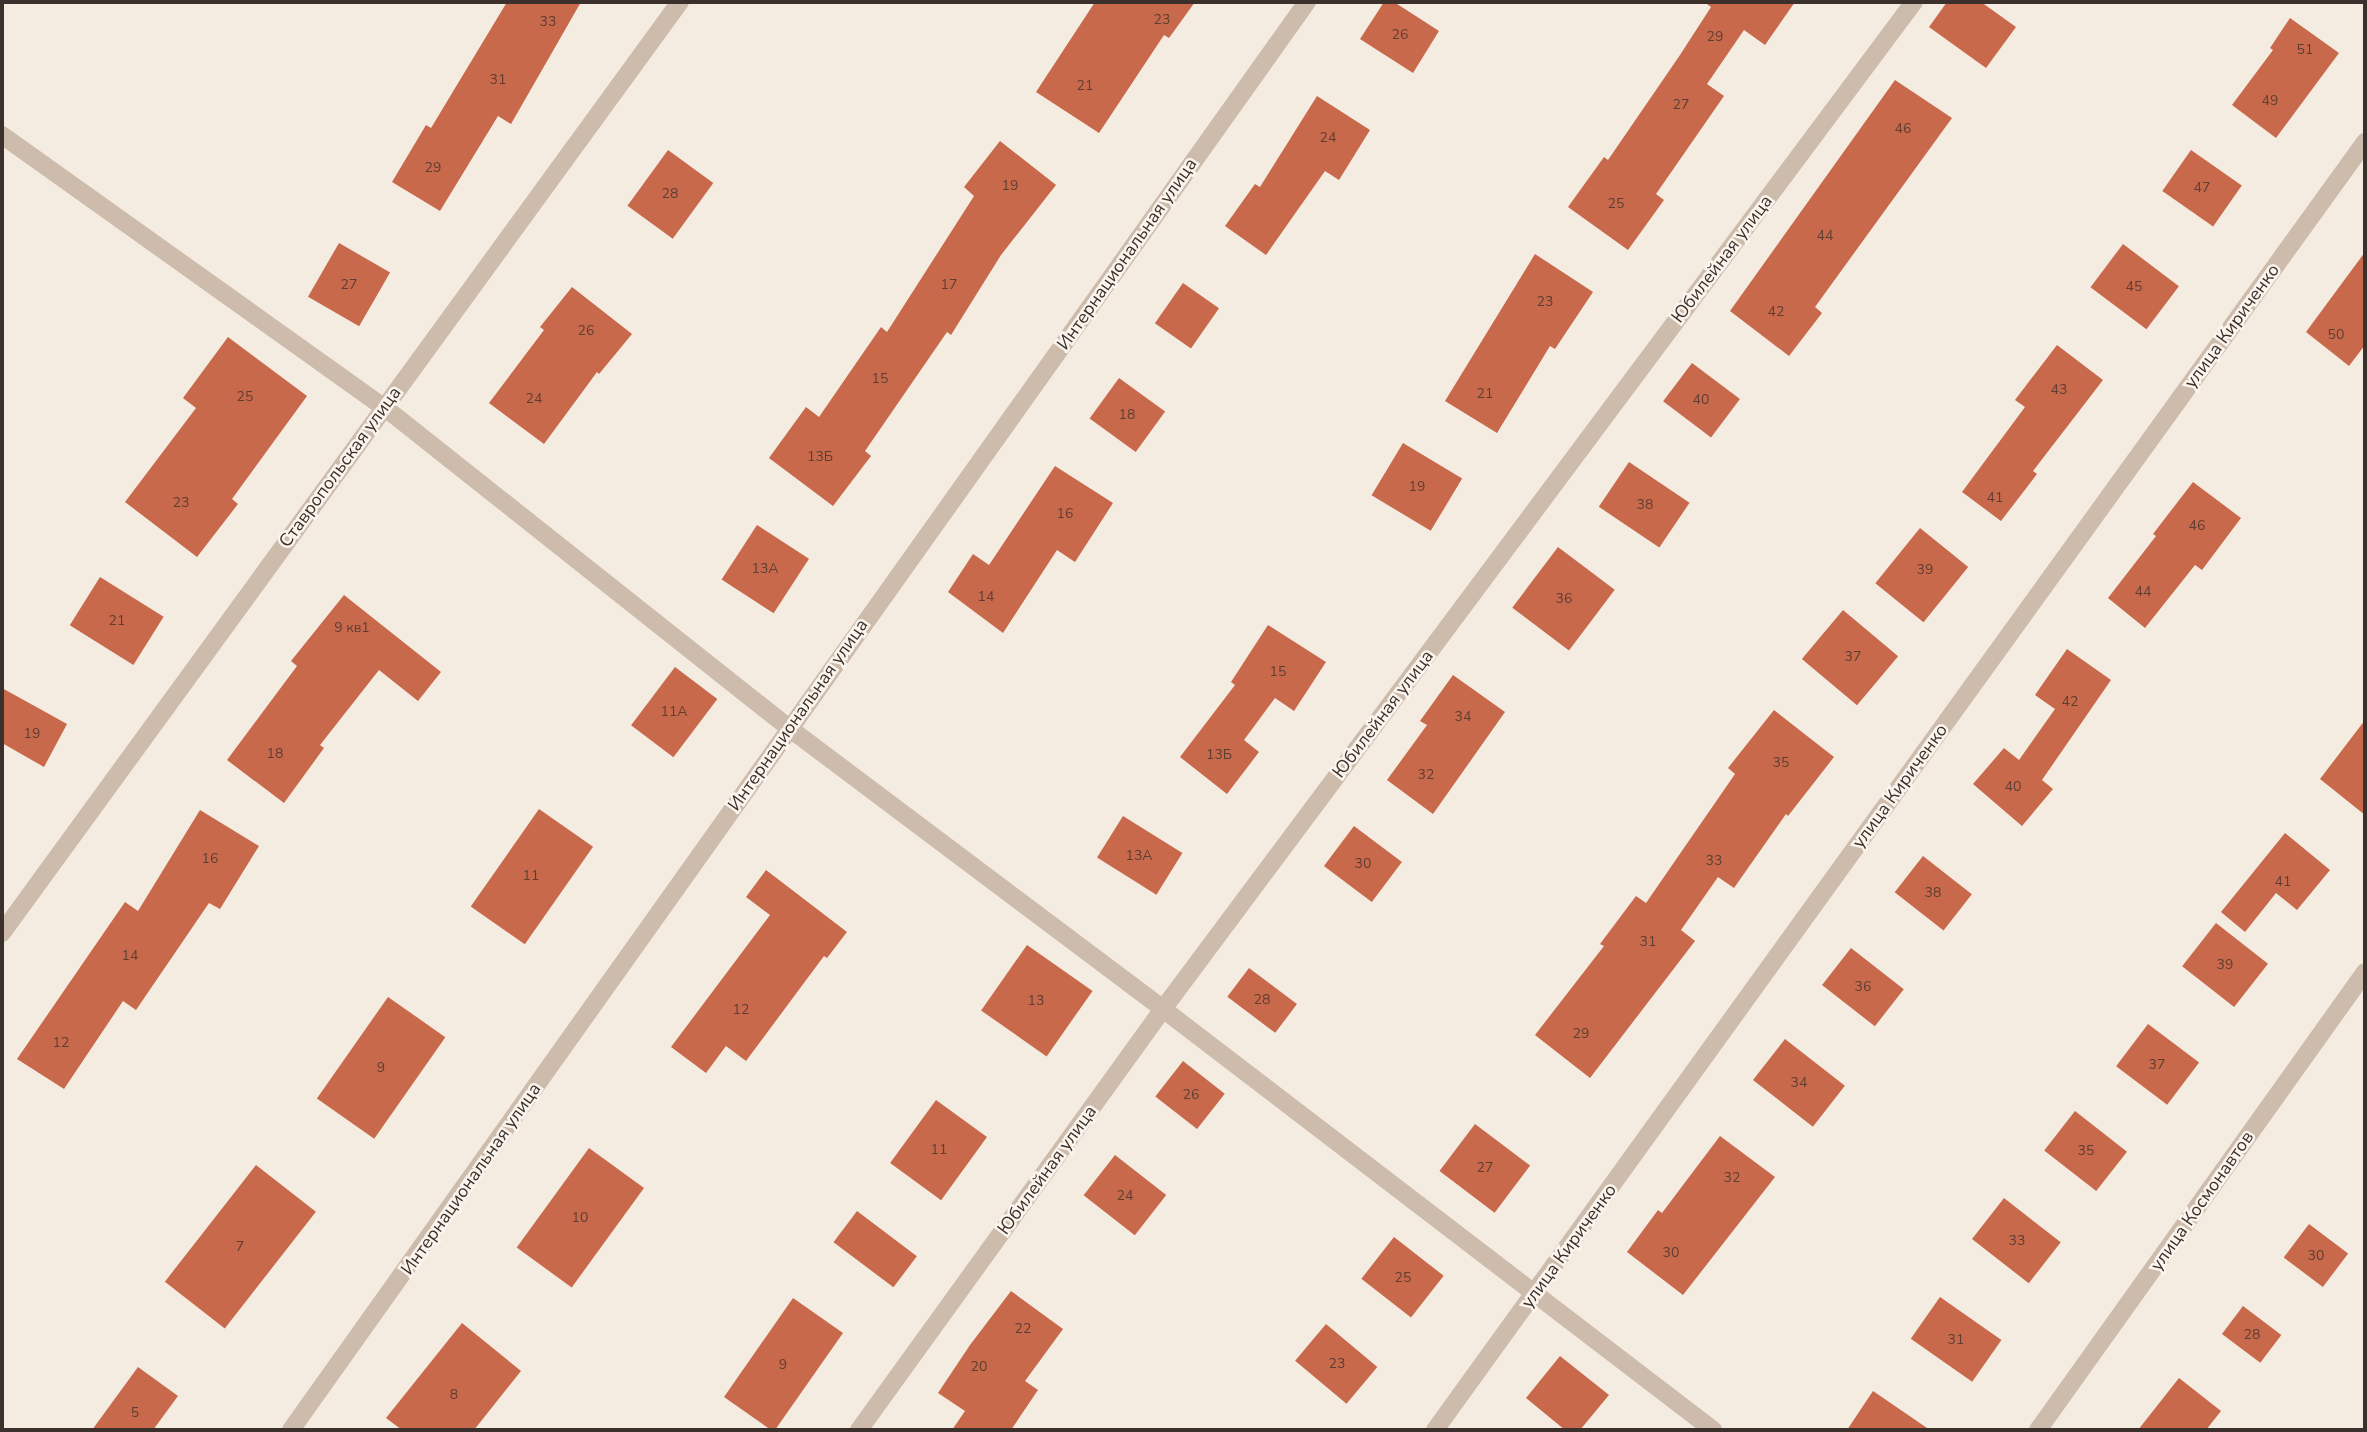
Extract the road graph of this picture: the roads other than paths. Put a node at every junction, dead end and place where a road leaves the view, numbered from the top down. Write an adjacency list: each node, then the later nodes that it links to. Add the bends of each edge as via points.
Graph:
1 (680, 2): 6 (street, Ставропольская улица)
2 (1307, 2): 7 (street, Интернациональная улица)
3 (1914, 2): 10 (street, Юбилейная улица)
4 (2, 135): 6 (street)
5 (2365, 142): 11 (street, улица Кириченко)
6 (384, 407): 7 (street); 8 (street, Ставропольская улица)
7 (789, 729): 10 (street); 12 (street, Интернациональная улица)
8 (2, 933)
9 (2365, 972): 16 (street, улица Космонавтов)
10 (1163, 1009): 11 (street); 13 (street, Юбилейная улица)
11 (1536, 1292): 14 (street, улица Кириченко); 15 (street)
12 (291, 1430)
13 (859, 1430)
14 (1435, 1430)
15 (1713, 1430)
16 (2038, 1430)

